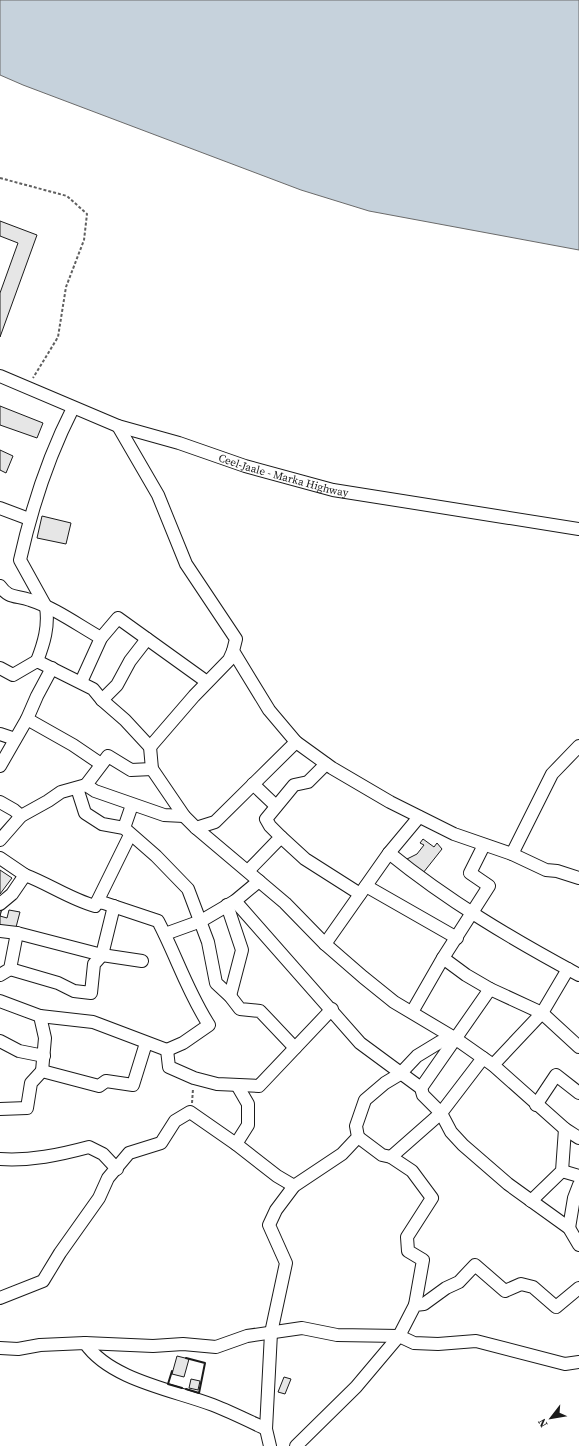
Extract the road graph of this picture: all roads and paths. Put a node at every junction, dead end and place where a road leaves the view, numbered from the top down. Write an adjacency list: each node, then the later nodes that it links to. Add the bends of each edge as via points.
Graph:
1 (0, 178): 3 (path, via 67,196 87,214 84,240 66,287 58,337)
2 (0, 376): 3 (street, Ceel-Jaale - Marka Highway)
3 (27, 388): 4 (street, Ceel-Jaale - Marka Highway)
4 (73, 408): 5 (street, Ceel-Jaale - Marka Highway); 7 (street, via 54,445)
5 (118, 426): 8 (street, Ceel-Jaale - Marka Highway, via 180,443 245,466 333,490); 14 (street, via 158,495 186,564 236,639)
6 (0, 508): 7 (street)
7 (29, 519): 11 (street, via 20,560)
8 (579, 529)
9 (3, 590): 10 (street); 11 (street)
10 (0, 605)
11 (46, 607): 12 (street); 15 (street, via 45,640)
12 (101, 638): 13 (street, via 118,618); 18 (street)
13 (147, 639): 19 (street); 20 (street, via 130,661 117,685)
14 (233, 651): 19 (street, via 229,660); 24 (street, via 269,710)
15 (37, 661): 16 (street, via 13,675); 17 (street)
16 (0, 668)
17 (52, 668): 18 (street); 21 (street, via 36,696)
18 (81, 682): 20 (street, via 93,689)
19 (207, 682): 26 (street)
20 (102, 700): 26 (street)
21 (27, 719): 23 (street); 27 (street)
22 (0, 734): 23 (street)
23 (15, 739): 29 (street)
24 (296, 742): 28 (street); 31 (street)
25 (579, 746): 45 (street, via 552,774)
26 (150, 747): 30 (street)
27 (101, 764): 30 (street, via 108,756 131,770); 32 (street)
28 (326, 764): 35 (street, via 308,782 294,785); 38 (street)
29 (0, 766)
30 (152, 769): 37 (street)
31 (253, 784): 35 (street); 39 (street, via 215,822)
32 (81, 787): 34 (street); 36 (street, via 61,792); 40 (street, via 85,813 102,824)
33 (0, 802): 36 (street)
34 (132, 805): 37 (street, via 164,815); 40 (street)
35 (276, 806): 41 (street, via 266,819)
36 (21, 816): 42 (street)
37 (184, 816): 39 (street)
38 (419, 817): 43 (street); 44 (street)
39 (196, 828): 47 (street)
40 (127, 832): 52 (street); 57 (street, via 188,888)
41 (281, 837): 47 (street); 51 (street, via 305,859)
42 (0, 840)
43 (484, 845): 45 (street); 56 (street, via 470,873 489,886)
44 (389, 853): 51 (street); 56 (street)
45 (512, 854): 49 (street, via 546,870)
46 (0, 858): 48 (street)
47 (248, 871): 50 (street)
48 (25, 875): 52 (street, via 77,901 95,906); 54 (street, via 12,894)
49 (579, 878)
50 (259, 881): 53 (street); 62 (street, via 285,903)
51 (363, 890): 61 (street); 62 (street)
52 (97, 902): 55 (street)
53 (231, 903): 57 (street); 69 (street, via 242,950); 71 (street)
54 (0, 904)
55 (114, 906): 60 (street, via 158,921); 63 (street)
56 (473, 914): 61 (street); 67 (street)
57 (201, 921): 60 (street); 69 (street, via 216,983)
58 (0, 931): 59 (street)
59 (17, 933): 63 (street); 66 (street)
60 (165, 934): 80 (street, via 183,978 209,1024 183,1043)
61 (457, 938): 64 (street)
62 (325, 944): 72 (street, via 362,977 394,1002)
63 (102, 955): 65 (street); 66 (street, via 94,964 91,993 74,991 58,982)
64 (443, 958): 68 (street); 72 (street)
65 (142, 961)
66 (5, 972)
67 (574, 972): 73 (street)
68 (490, 989): 73 (street); 75 (street)
69 (230, 996): 79 (street, via 240,1009 260,1011)
70 (0, 1001): 74 (street)
71 (332, 1009): 79 (street); 84 (street, via 360,1043)
72 (412, 1012): 75 (street)
73 (542, 1013): 78 (street); 82 (street)
74 (40, 1016): 77 (street, via 92,1022); 81 (street, via 45,1038)
75 (456, 1039): 82 (street); 84 (street, via 440,1042 417,1056); 87 (street)
76 (0, 1041): 81 (street, via 19,1051)
77 (146, 1042): 80 (street); 83 (street, via 133,1085 106,1081 99,1086)
78 (579, 1047)
79 (295, 1048): 86 (street, via 259,1086)
80 (167, 1050): 85 (street, via 169,1066)
81 (44, 1056): 83 (street)
82 (488, 1061): 89 (street); 92 (street)
83 (42, 1071): 90 (street, via 31,1083 27,1108)
84 (400, 1074): 87 (street); 94 (street, via 365,1100 356,1126)
85 (194, 1078): 86 (street, via 217,1084); 91 (path)
86 (237, 1085): 96 (street, via 248,1104 248,1124)
87 (420, 1088): 92 (street, via 423,1095)
88 (579, 1093): 89 (street, via 556,1075)
89 (536, 1105): 93 (street)
90 (0, 1109)
91 (190, 1112): 96 (street); 99 (street, via 175,1121 161,1143 129,1153)
92 (441, 1113): 97 (street); 104 (street, via 451,1132 463,1145)
93 (565, 1129): 95 (street); 100 (street)
94 (358, 1137): 97 (street, via 382,1155); 103 (street, via 342,1154)
95 (579, 1138)
96 (236, 1144): 103 (street)
97 (391, 1158): 109 (street, via 412,1171 432,1198 407,1237 408,1251 423,1260)
98 (0, 1159): 99 (street, via 55,1156 89,1147 103,1154)
99 (117, 1169): 108 (street, via 108,1178 99,1198 43,1281)
100 (562, 1171): 101 (street); 104 (street)
101 (579, 1176)
102 (579, 1185): 105 (street)
103 (294, 1186): 110 (street, via 276,1210 269,1225 286,1263)
104 (531, 1200): 105 (street)
105 (569, 1228): 106 (street)
106 (579, 1244)
107 (579, 1288): 109 (street, via 556,1307 533,1287 522,1284 505,1291 475,1265 459,1282 424,1304)
108 (1, 1296)
109 (415, 1305): 111 (street)
110 (271, 1333): 111 (street, via 302,1328 337,1335); 112 (street, via 247,1336 216,1347 183,1344); 115 (street)
111 (399, 1336): 114 (street, via 414,1343 476,1341 565,1364); 117 (street, via 356,1387)
112 (85, 1344): 113 (street); 115 (street, via 92,1354 112,1368 146,1383 214,1405)
113 (0, 1348)
114 (579, 1362)
115 (266, 1429): 116 (street)
116 (270, 1446)
117 (296, 1446)

